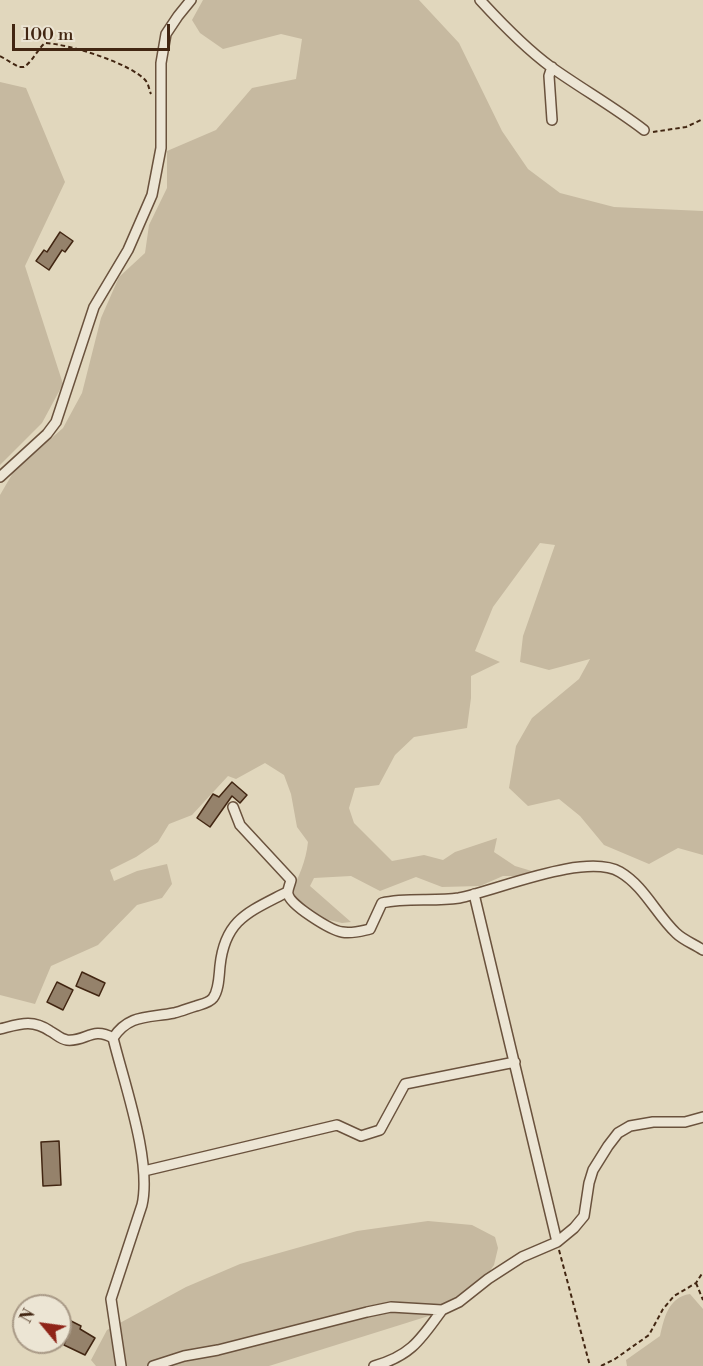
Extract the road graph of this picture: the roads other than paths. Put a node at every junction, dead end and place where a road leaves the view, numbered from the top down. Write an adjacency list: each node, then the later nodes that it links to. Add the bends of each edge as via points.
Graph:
1 (191, 0): 6 (street, via 166,34 161,63 160,148 152,195 128,250 94,306 56,422)
2 (480, 0): 3 (street)
3 (552, 67): 4 (street); 5 (street)
4 (552, 120)
5 (644, 130)
6 (0, 477)
7 (233, 807): 8 (street, via 240,825 291,880)
8 (287, 892): 9 (street, via 291,902 325,925 340,932 357,933 370,929 382,903); 12 (street, via 246,913 232,929 214,997 174,1013 132,1021)
9 (474, 894): 10 (street, via 553,873 604,866 620,872 637,886 677,934); 13 (street)
10 (703, 950)
11 (0, 1029): 12 (street, via 37,1023 62,1039 95,1032)
12 (113, 1038): 15 (street)
13 (515, 1062): 15 (street, via 405,1084 380,1130 361,1136 337,1125); 16 (street)
14 (703, 1117): 16 (street, via 630,1126 618,1133 594,1170 584,1216)
15 (144, 1171): 18 (street, via 142,1205 111,1299)
16 (557, 1242): 17 (street, via 522,1257)
17 (442, 1310): 19 (street, via 391,1307); 20 (street, via 419,1342 401,1356)
18 (122, 1366)
19 (153, 1366)
20 (374, 1366)

